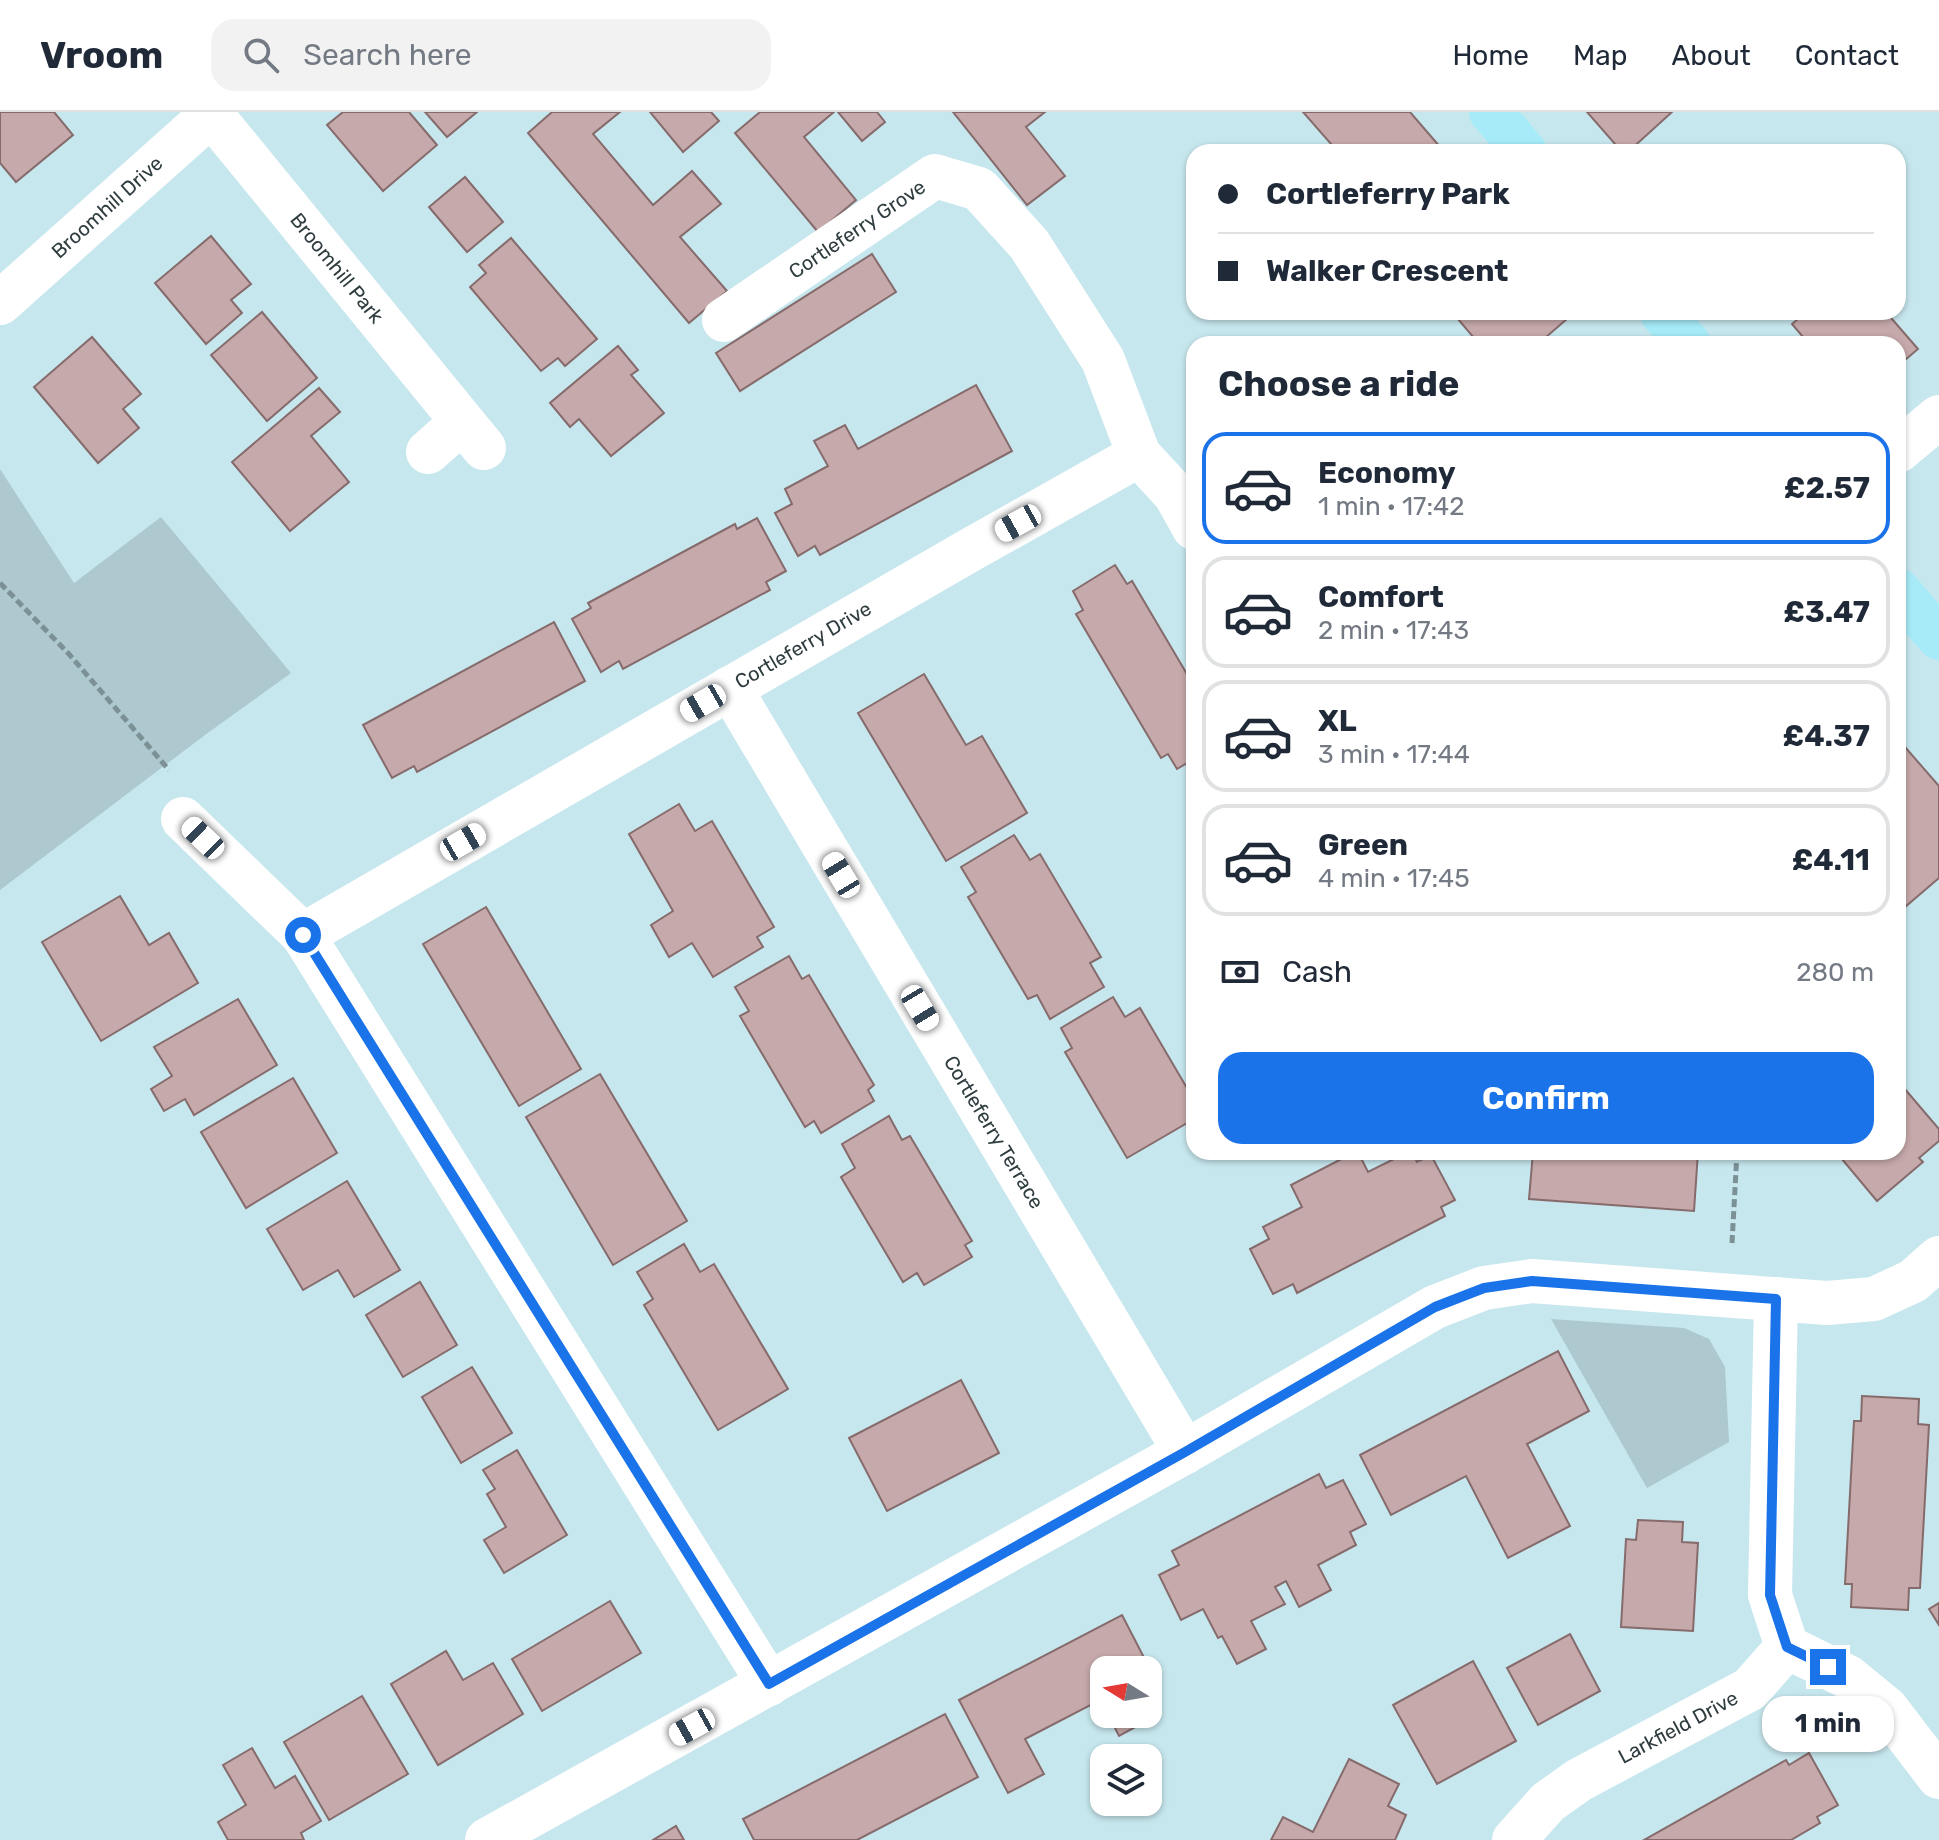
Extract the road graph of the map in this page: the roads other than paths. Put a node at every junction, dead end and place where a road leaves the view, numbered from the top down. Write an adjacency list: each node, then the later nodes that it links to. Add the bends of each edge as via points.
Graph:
1 (1491, 112): 3 (main road)
2 (213, 113): 4 (street, Broomhill Drive); 10 (street, Broomhill Park, via 473,435)
3 (1518, 144)
4 (0, 303)
5 (724, 320): 11 (street, Cortleferry Grove, via 935,176 979,189 1029,244 1103,360)
6 (1668, 320): 7 (main road)
7 (1682, 336)
8 (1939, 417): 9 (street)
9 (1906, 444)
10 (428, 452)
11 (1139, 455): 12 (street, Cortleferry Grove); 15 (street, Cortleferry Drive)
12 (1186, 514)
13 (1906, 599): 14 (main road)
14 (1939, 638)
15 (730, 688): 17 (street, Cortleferry Drive); 20 (street, Cortleferry Terrace)
16 (183, 819): 17 (street)
17 (303, 935): 22 (street)
18 (1939, 1258): 19 (street, via 1913,1281 1874,1299)
19 (1776, 1299): 20 (street, via 1532,1281 1484,1288 1435,1307); 21 (street, via 1770,1595)
20 (1185, 1452): 22 (street)
21 (1787, 1647): 23 (street, via 1848,1677 1886,1708); 25 (street, Larkfield Drive, via 1750,1689 1579,1780 1548,1802)
22 (769, 1684): 24 (street)
23 (1939, 1777)
24 (487, 1840)
25 (1514, 1840)

